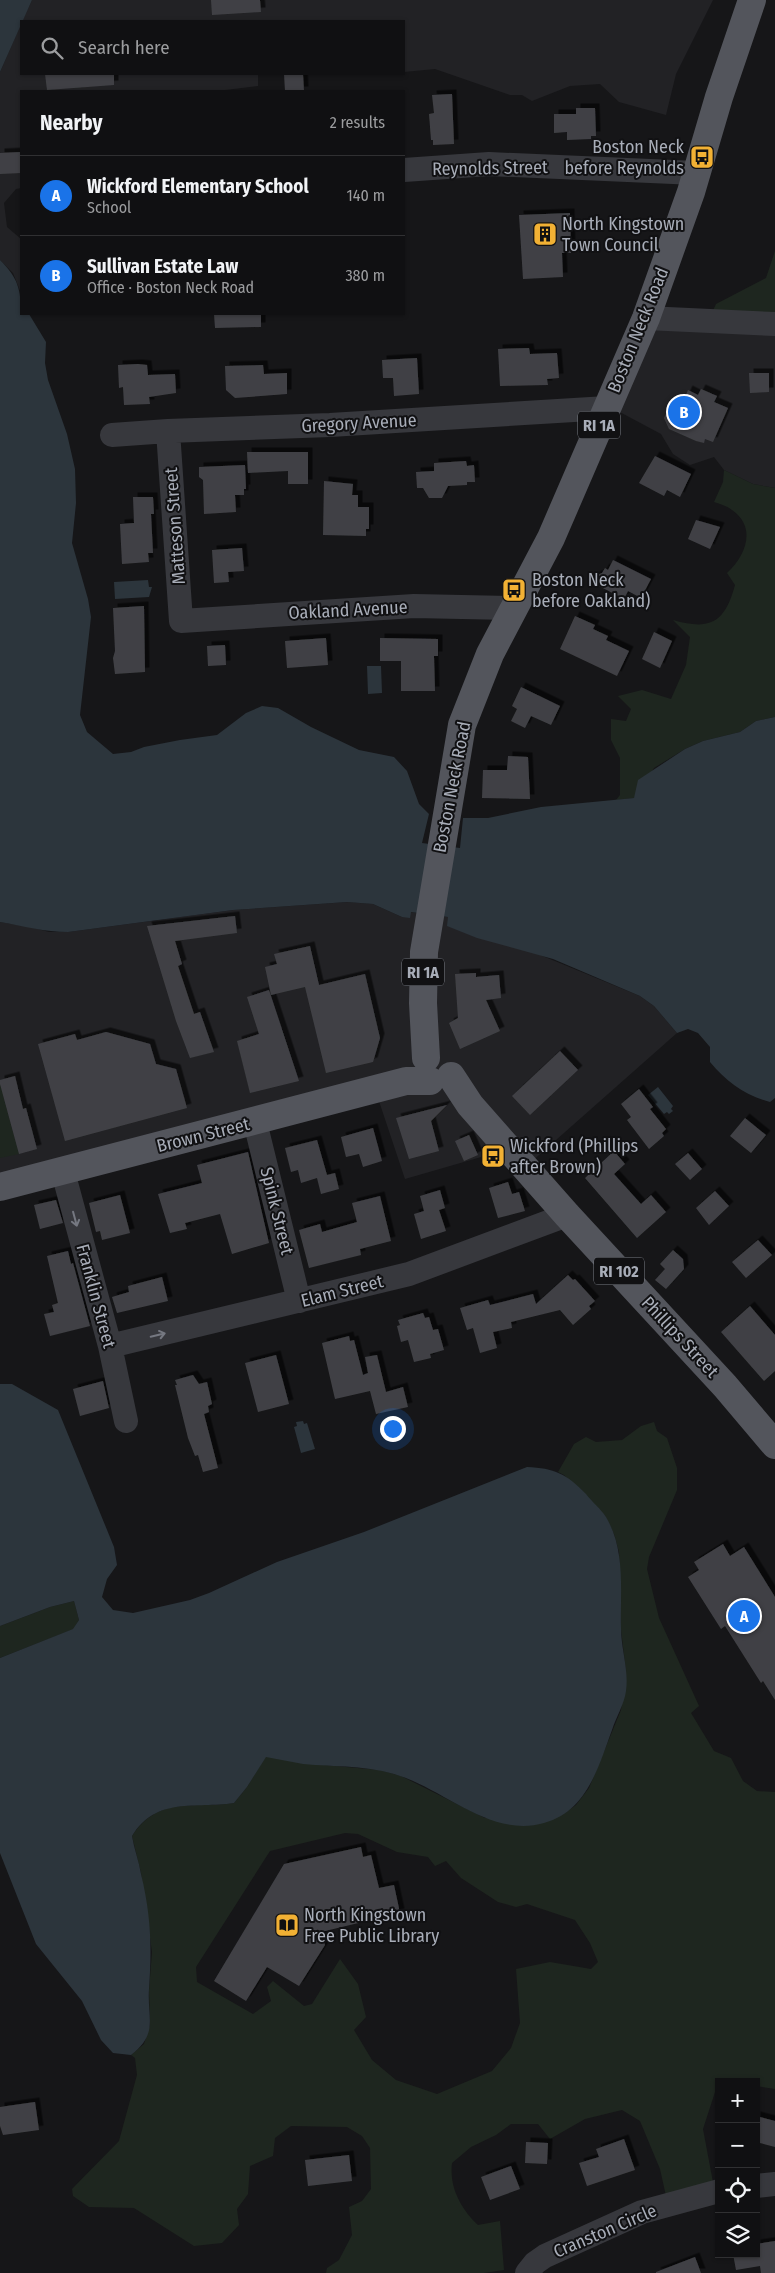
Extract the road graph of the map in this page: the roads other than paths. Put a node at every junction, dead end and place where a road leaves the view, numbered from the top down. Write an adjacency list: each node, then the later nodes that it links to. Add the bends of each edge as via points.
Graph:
1 (752, 0): 3 (main road, Boston Neck Road / RI 1A)
2 (405, 170): 3 (street, Reynolds Street, via 489,164)
3 (696, 174): 4 (main road, Boston Neck Road / RI 1A)
4 (646, 318): 5 (street); 6 (main road, Boston Neck Road / RI 1A)
5 (775, 324)
6 (606, 408): 7 (street, Gregory Avenue, via 340,424); 9 (main road, Boston Neck Road / RI 1A, via 551,538)
7 (168, 430): 8 (street, Gregory Avenue); 10 (street, Matteson Street)
8 (112, 435)
9 (515, 608): 10 (street, Oakland Avenue, via 414,606); 11 (main road, Boston Neck Road / RI 1A, via 490,654 462,725 441,844 424,952 423,1003)
10 (181, 621)
11 (435, 1074): 12 (main road, Brown Street); 15 (main road, Phillips Street / RI 102)
12 (255, 1122): 13 (main road, Brown Street); 16 (street, Spink Street)
13 (62, 1172): 14 (main road, Brown Street); 17 (street, Franklin Street, one-way to 17)
14 (0, 1187)
15 (567, 1215): 16 (street, Elam Street, via 409,1274); 19 (main road, Phillips Street / RI 102, via 719,1379)
16 (299, 1301): 17 (street, Elam Street, one-way to 16)
17 (110, 1346): 18 (street, Franklin Street)
18 (126, 1421)
19 (775, 1445)
20 (775, 2184): 21 (street)
21 (760, 2186)
22 (715, 2192): 23 (street, Cranston Circle, via 642,2212 545,2256)
23 (527, 2273)

